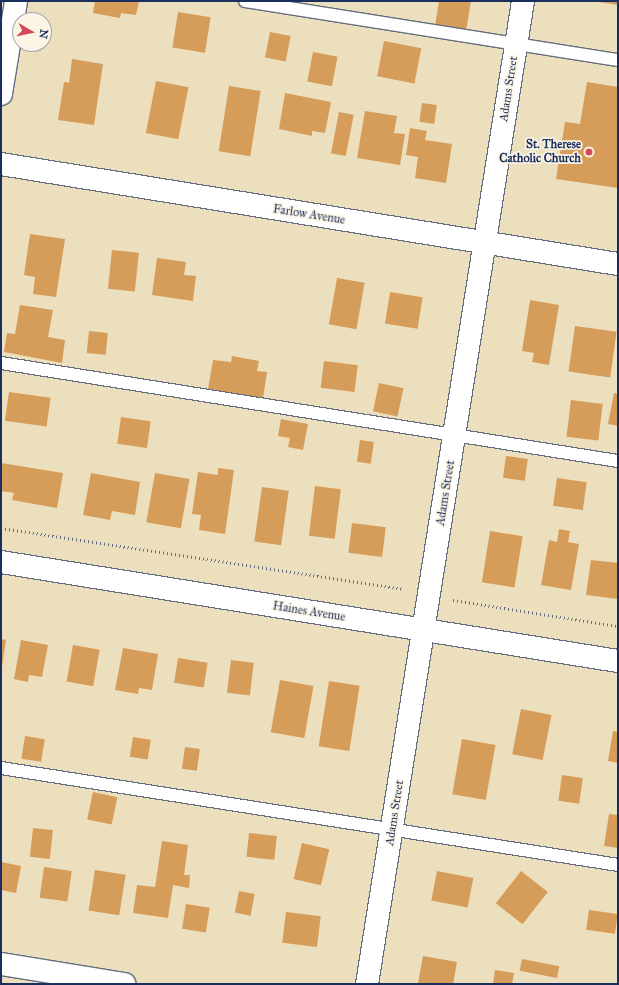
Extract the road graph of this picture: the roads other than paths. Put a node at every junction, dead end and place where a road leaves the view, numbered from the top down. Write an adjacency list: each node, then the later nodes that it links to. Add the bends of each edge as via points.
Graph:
1 (16, 1): 6 (street)
2 (245, 1): 4 (lane)
3 (523, 1): 4 (street, Adams Street)
4 (516, 43): 5 (lane); 8 (street, Adams Street)
5 (618, 60)
6 (1, 94)
7 (1, 164): 8 (street, Farlow Avenue)
8 (484, 244): 9 (street, Farlow Avenue); 11 (street, Adams Street)
9 (618, 264)
10 (1, 363): 11 (lane)
11 (455, 436): 12 (lane); 14 (street, Adams Street)
12 (618, 461)
13 (1, 562): 14 (street, Haines Avenue)
14 (424, 631): 15 (street, Haines Avenue); 17 (street, Adams Street)
15 (618, 661)
16 (1, 768): 17 (lane)
17 (392, 830): 18 (lane); 21 (street, Adams Street)
18 (618, 865)
19 (1, 964): 20 (street)
20 (124, 984)
21 (367, 984)

